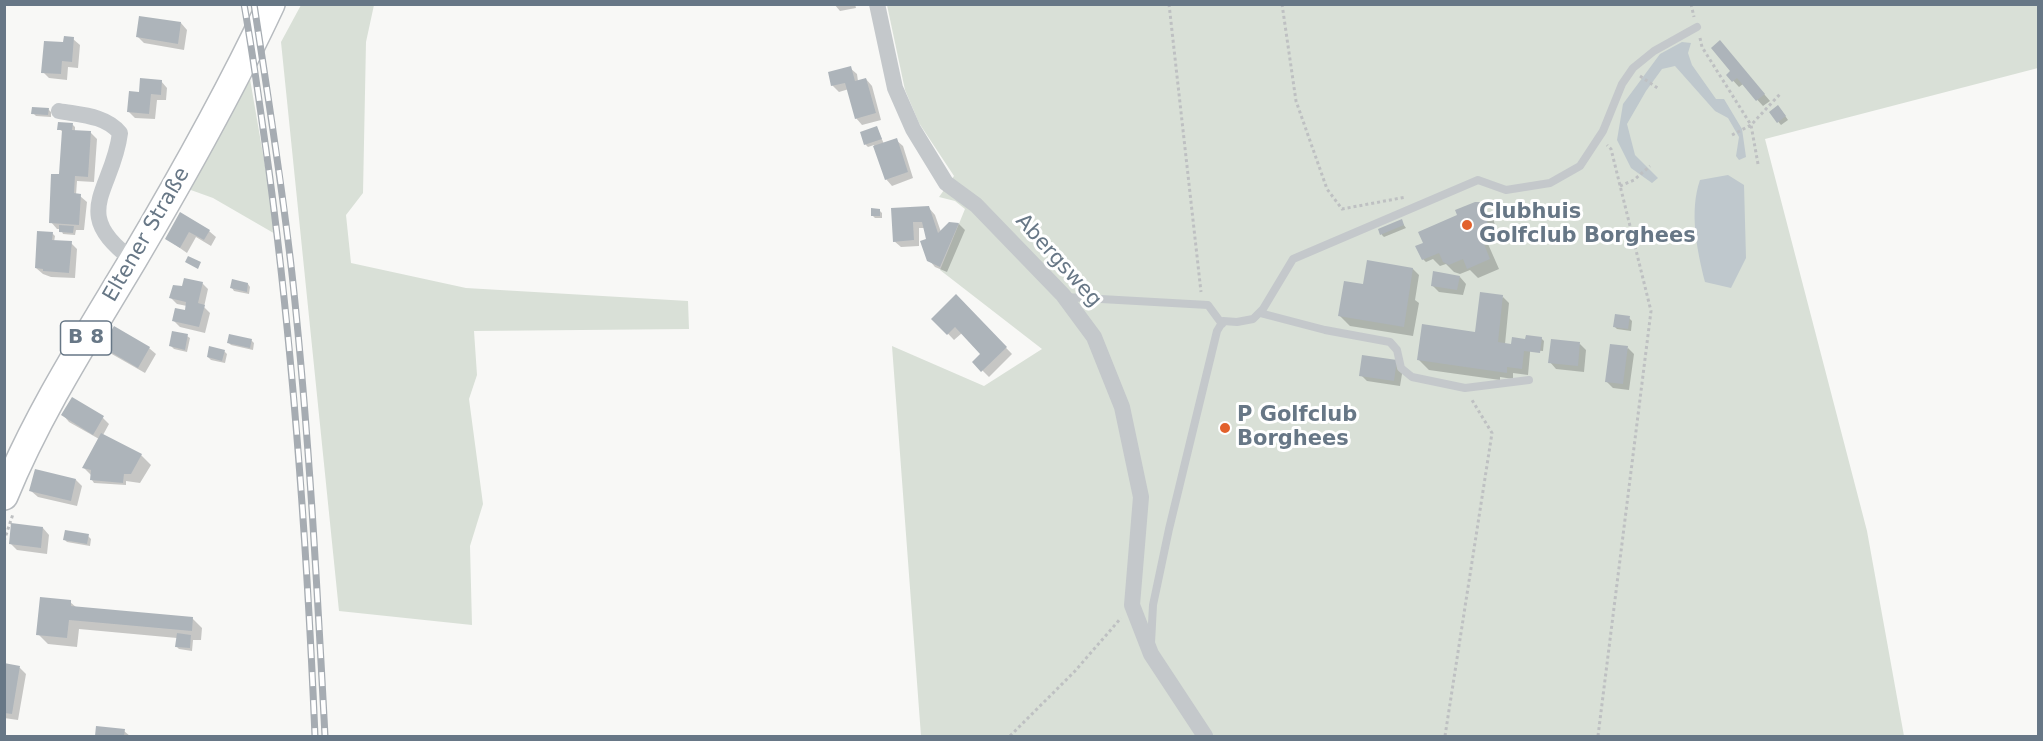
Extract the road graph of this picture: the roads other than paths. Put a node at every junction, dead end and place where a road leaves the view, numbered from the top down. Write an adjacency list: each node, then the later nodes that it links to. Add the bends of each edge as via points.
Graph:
1 (271, 4): 5 (main road, Eltener Straße / B 8, via 227,92)
2 (877, 4): 6 (street, Abergsweg, via 895,88 913,129 946,183 976,205)
3 (1697, 27): 7 (lane, via 1633,68 1600,136 1580,165 1550,183 1506,190 1478,180 1293,259)
4 (59, 111): 5 (street, via 100,119 120,133 97,203 98,217 116,248)
5 (133, 260): 10 (main road, Eltener Straße / B 8, via 47,406)
6 (1065, 297): 8 (lane, via 1208,305); 11 (street, Abergsweg, via 1094,337 1122,407 1131,443 1141,497 1132,605)
7 (1260, 313): 8 (lane, via 1253,320); 9 (lane, via 1384,340 1393,345 1408,375 1465,388)
8 (1222, 324): 11 (lane, via 1217,331 1166,540 1153,605)
9 (1528, 380)
10 (6, 488)
11 (1151, 654): 12 (street, Abergsweg)
12 (1205, 736)

